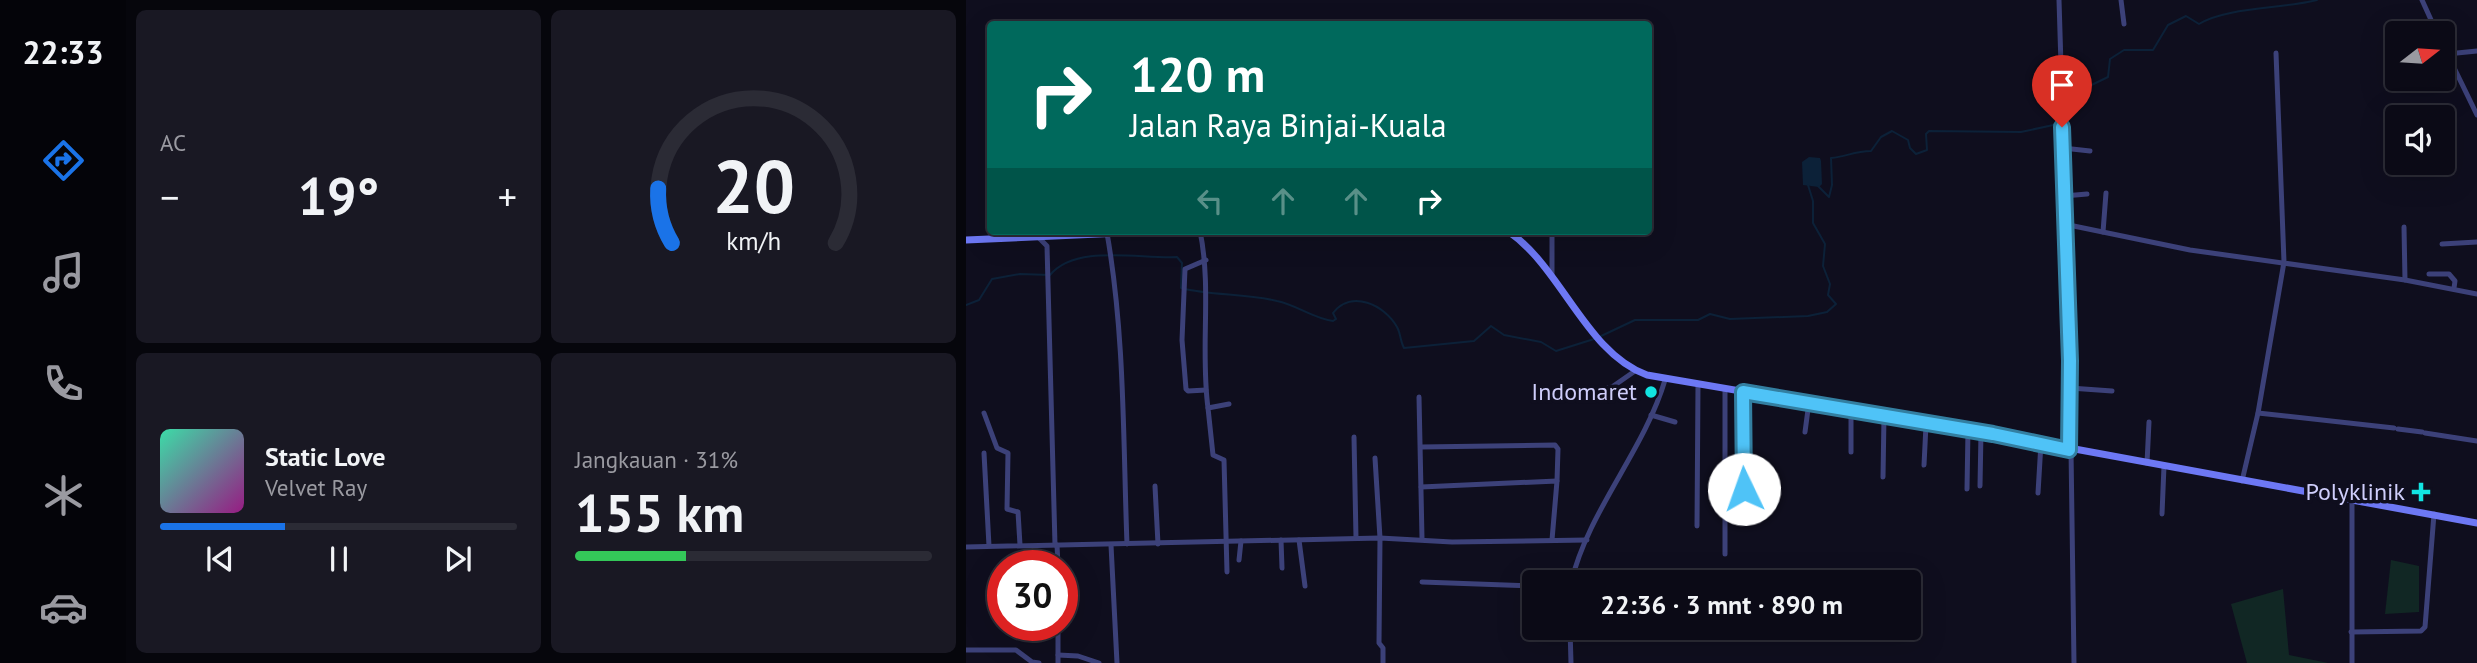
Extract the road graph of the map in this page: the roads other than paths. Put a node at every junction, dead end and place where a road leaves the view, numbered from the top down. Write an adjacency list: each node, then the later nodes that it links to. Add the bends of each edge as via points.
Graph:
1 (2059, 0): 11 (street)
2 (2121, 0): 5 (street)
3 (2422, 0): 4 (street)
4 (2432, 21)
5 (2124, 24)
6 (2477, 51): 8 (street)
7 (2276, 53): 29 (street)
8 (2455, 53)
9 (2455, 70): 10 (street)
10 (2477, 115)
11 (2063, 148): 12 (street); 15 (street)
12 (2090, 151)
13 (2106, 193): 18 (street)
14 (2087, 194): 15 (street)
15 (2064, 196): 16 (street)
16 (2064, 224): 18 (street); 38 (street)
17 (2404, 227): 32 (street)
18 (2103, 232): 29 (street, via 2190,250)
19 (1072, 235): 24 (main road)
20 (1107, 235): 93 (street, via 1122,375)
21 (1201, 235): 28 (street)
22 (1514, 235): 30 (main road)
23 (1552, 235): 30 (street)
24 (1038, 237): 25 (main road); 96 (street, via 1046,246)
25 (966, 240)
26 (2477, 242): 27 (street)
27 (2442, 244)
28 (1206, 260): 40 (street); 40 (street, via 1185,269 1182,340 1186,388)
29 (2284, 262): 32 (street); 50 (street)
30 (1552, 274): 35 (main road, via 1609,351)
31 (2430, 274): 33 (street, via 2449,274)
32 (2405, 280): 33 (street)
33 (2454, 288): 34 (street)
34 (2477, 295)
35 (1635, 371): 36 (main road); 42 (street, via 1612,387)
36 (1665, 380): 37 (main road); 51 (street)
37 (1698, 385): 39 (main road); 83 (street)
38 (2070, 388): 41 (street); 63 (street)
39 (1725, 389): 43 (main road); 101 (street)
40 (1206, 390): 47 (street)
41 (2112, 391)
42 (1588, 392)
43 (1743, 392): 45 (main road); 76 (street)
44 (1419, 397): 62 (street)
45 (1809, 401): 48 (main road); 57 (street)
46 (1228, 404): 47 (street)
47 (1208, 408): 91 (street, via 1214,457 1224,460)
48 (1851, 409): 52 (main road); 64 (street)
49 (984, 413): 95 (street, via 997,448 1008,453 1007,509 1018,512)
50 (2258, 413): 60 (street); 72 (street)
51 (1651, 415): 53 (street); 90 (street)
52 (1884, 416): 55 (main road); 70 (street)
53 (1675, 422)
54 (2149, 422): 67 (street)
55 (1926, 425): 56 (main road); 68 (street)
56 (1968, 430): 58 (main road); 77 (street)
57 (1805, 432)
58 (1981, 432): 61 (main road); 75 (street)
59 (1354, 438): 84 (street)
60 (2477, 441)
61 (2041, 443): 63 (main road); 78 (street)
62 (1421, 447): 71 (street, via 1555,445); 74 (street)
63 (2070, 450): 67 (main road); 120 (street)
64 (1851, 452)
65 (984, 453): 98 (street)
66 (1375, 458): 85 (street)
67 (2147, 463): 69 (main road)
68 (1924, 465)
69 (2164, 466): 72 (main road); 80 (street)
70 (1883, 477)
71 (1557, 481): 74 (street); 89 (street)
72 (2242, 481): 79 (main road)
73 (1155, 486): 94 (street)
74 (1421, 486): 86 (street)
75 (1980, 486)
76 (1744, 489)
77 (1967, 489)
78 (2038, 493)
79 (2352, 500): 81 (main road); 109 (street)
80 (2162, 514)
81 (2434, 514): 82 (main road); 109 (street, via 2423,630)
82 (2477, 523)
83 (1697, 526)
84 (1356, 538): 85 (street); 88 (street)
85 (1380, 538): 86 (street); 118 (street, via 1379,643)
86 (1422, 538): 89 (street, via 1451,542)
87 (1281, 540): 88 (street); 92 (street); 103 (street)
88 (1300, 540): 107 (street)
89 (1552, 540): 90 (street)
90 (1587, 540): 104 (street)
91 (1228, 541): 92 (street); 94 (street); 105 (street)
92 (1241, 541): 102 (street)
93 (1126, 544): 94 (street); 97 (street)
94 (1157, 544)
95 (1020, 545): 96 (street); 98 (street)
96 (1056, 545): 97 (street); 100 (street)
97 (1111, 545): 117 (street)
98 (989, 546): 99 (street)
99 (966, 547)
100 (1056, 550)
101 (1725, 554)
102 (1239, 560)
103 (1282, 569)
104 (1576, 570)
105 (1227, 572)
106 (1422, 582): 108 (street)
107 (1305, 586)
108 (1522, 586)
109 (2351, 632): 121 (street)
110 (1570, 640): 119 (street)
111 (1058, 641): 113 (street)
112 (966, 650): 114 (street, via 1016,650)
113 (1058, 655): 115 (street); 116 (street)
114 (1039, 663)
115 (1058, 663)
116 (1099, 663)
117 (1117, 663)
118 (1383, 663)
119 (1571, 663)
120 (2074, 663)
121 (2352, 663)

